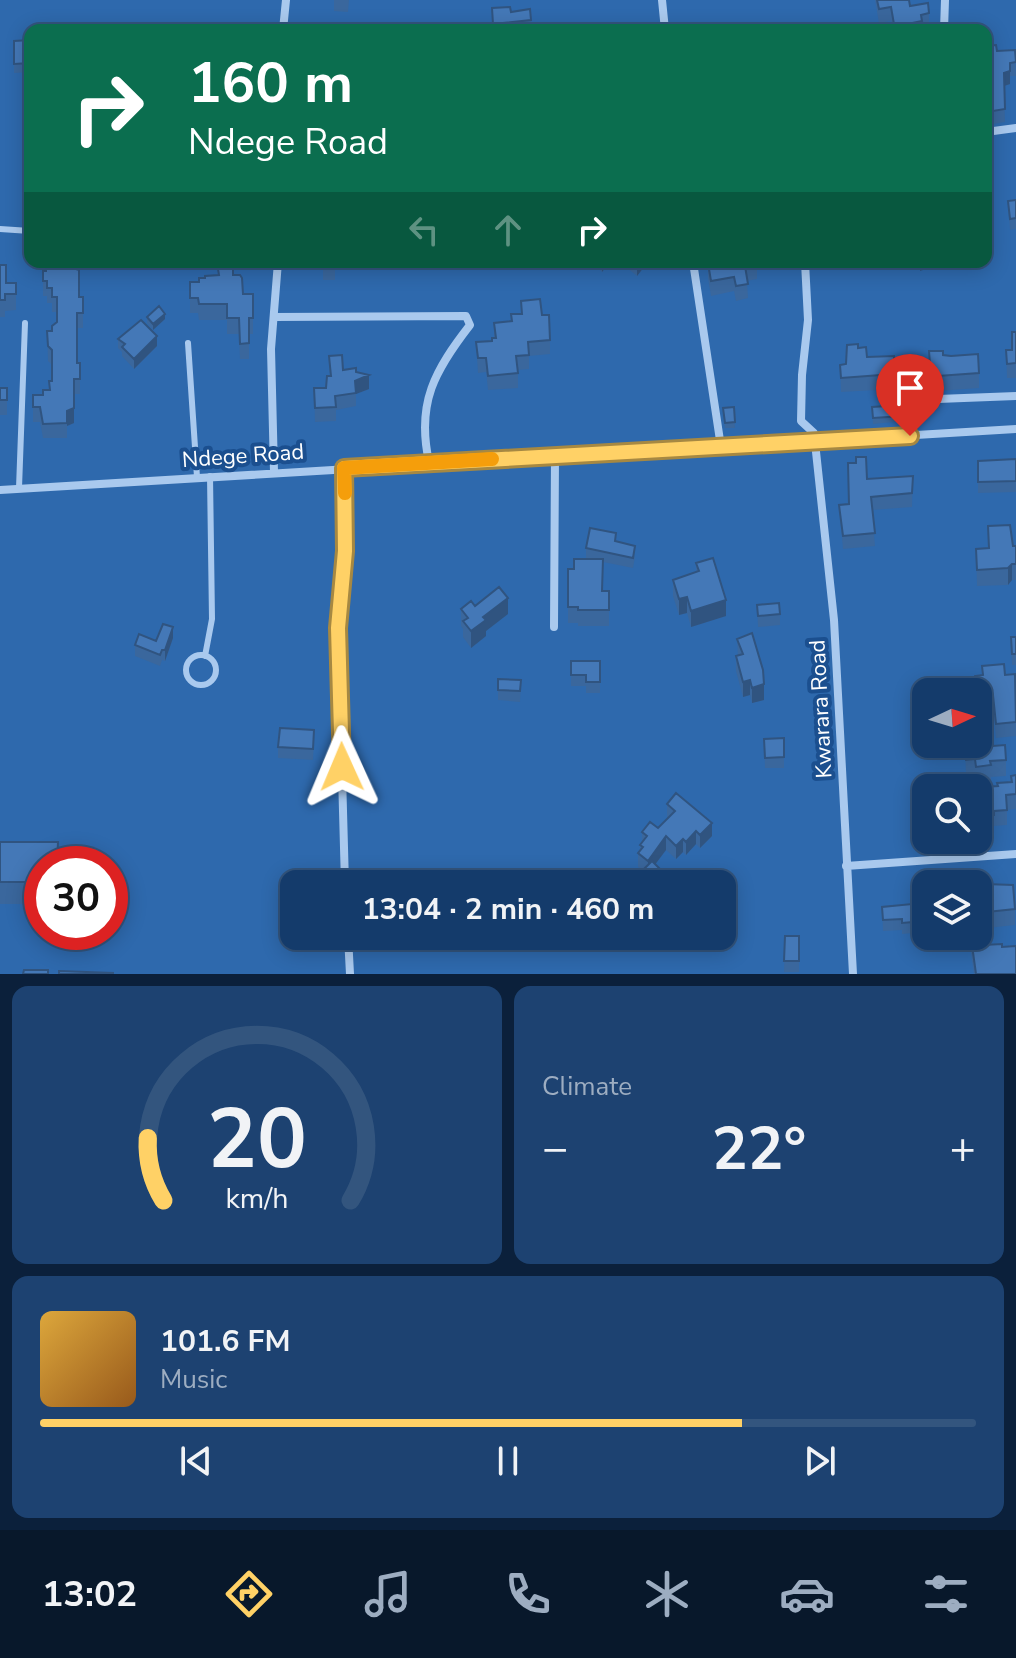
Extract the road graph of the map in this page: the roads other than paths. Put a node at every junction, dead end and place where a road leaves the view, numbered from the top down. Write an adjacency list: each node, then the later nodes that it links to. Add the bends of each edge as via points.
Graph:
1 (286, 0): 4 (street)
2 (662, 0): 5 (street)
3 (945, 0): 6 (street)
4 (284, 24)
5 (664, 24)
6 (944, 24)
7 (1016, 128): 8 (street)
8 (992, 131)
9 (0, 229): 10 (lane)
10 (24, 231)
11 (278, 268): 14 (street)
12 (694, 268): 21 (street)
13 (805, 268): 20 (street, Kwarara Road, via 808,320 801,421 814,433)
14 (274, 317): 23 (street, via 466,316 470,325 428,391); 25 (street)
15 (25, 323): 28 (lane)
16 (188, 343): 27 (lane)
17 (1016, 396): 18 (street)
18 (886, 401)
19 (1016, 429): 20 (street, Ndege Road)
20 (813, 442): 21 (street, Ndege Road); 33 (street, Kwarara Road, via 834,620)
21 (721, 447): 22 (street, Ndege Road)
22 (555, 456): 23 (street, Ndege Road); 30 (street)
23 (429, 462): 24 (street, Ndege Road)
24 (344, 468): 25 (street, Ndege Road); 34 (street, via 345,551 338,628)
25 (274, 472): 26 (street, Ndege Road)
26 (210, 476): 27 (street, Ndege Road); 31 (lane, via 212,619)
27 (197, 477): 28 (street, Ndege Road)
28 (19, 488): 29 (street, Ndege Road)
29 (0, 490)
30 (554, 627)
31 (205, 656): 31 (lane, via 216,672 207,684 197,685 188,679 186,669 195,656)
32 (1016, 854): 33 (street)
33 (846, 866): 37 (street, Kwarara Road)
34 (345, 870)
35 (349, 950): 36 (street)
36 (350, 974)
37 (853, 974)

